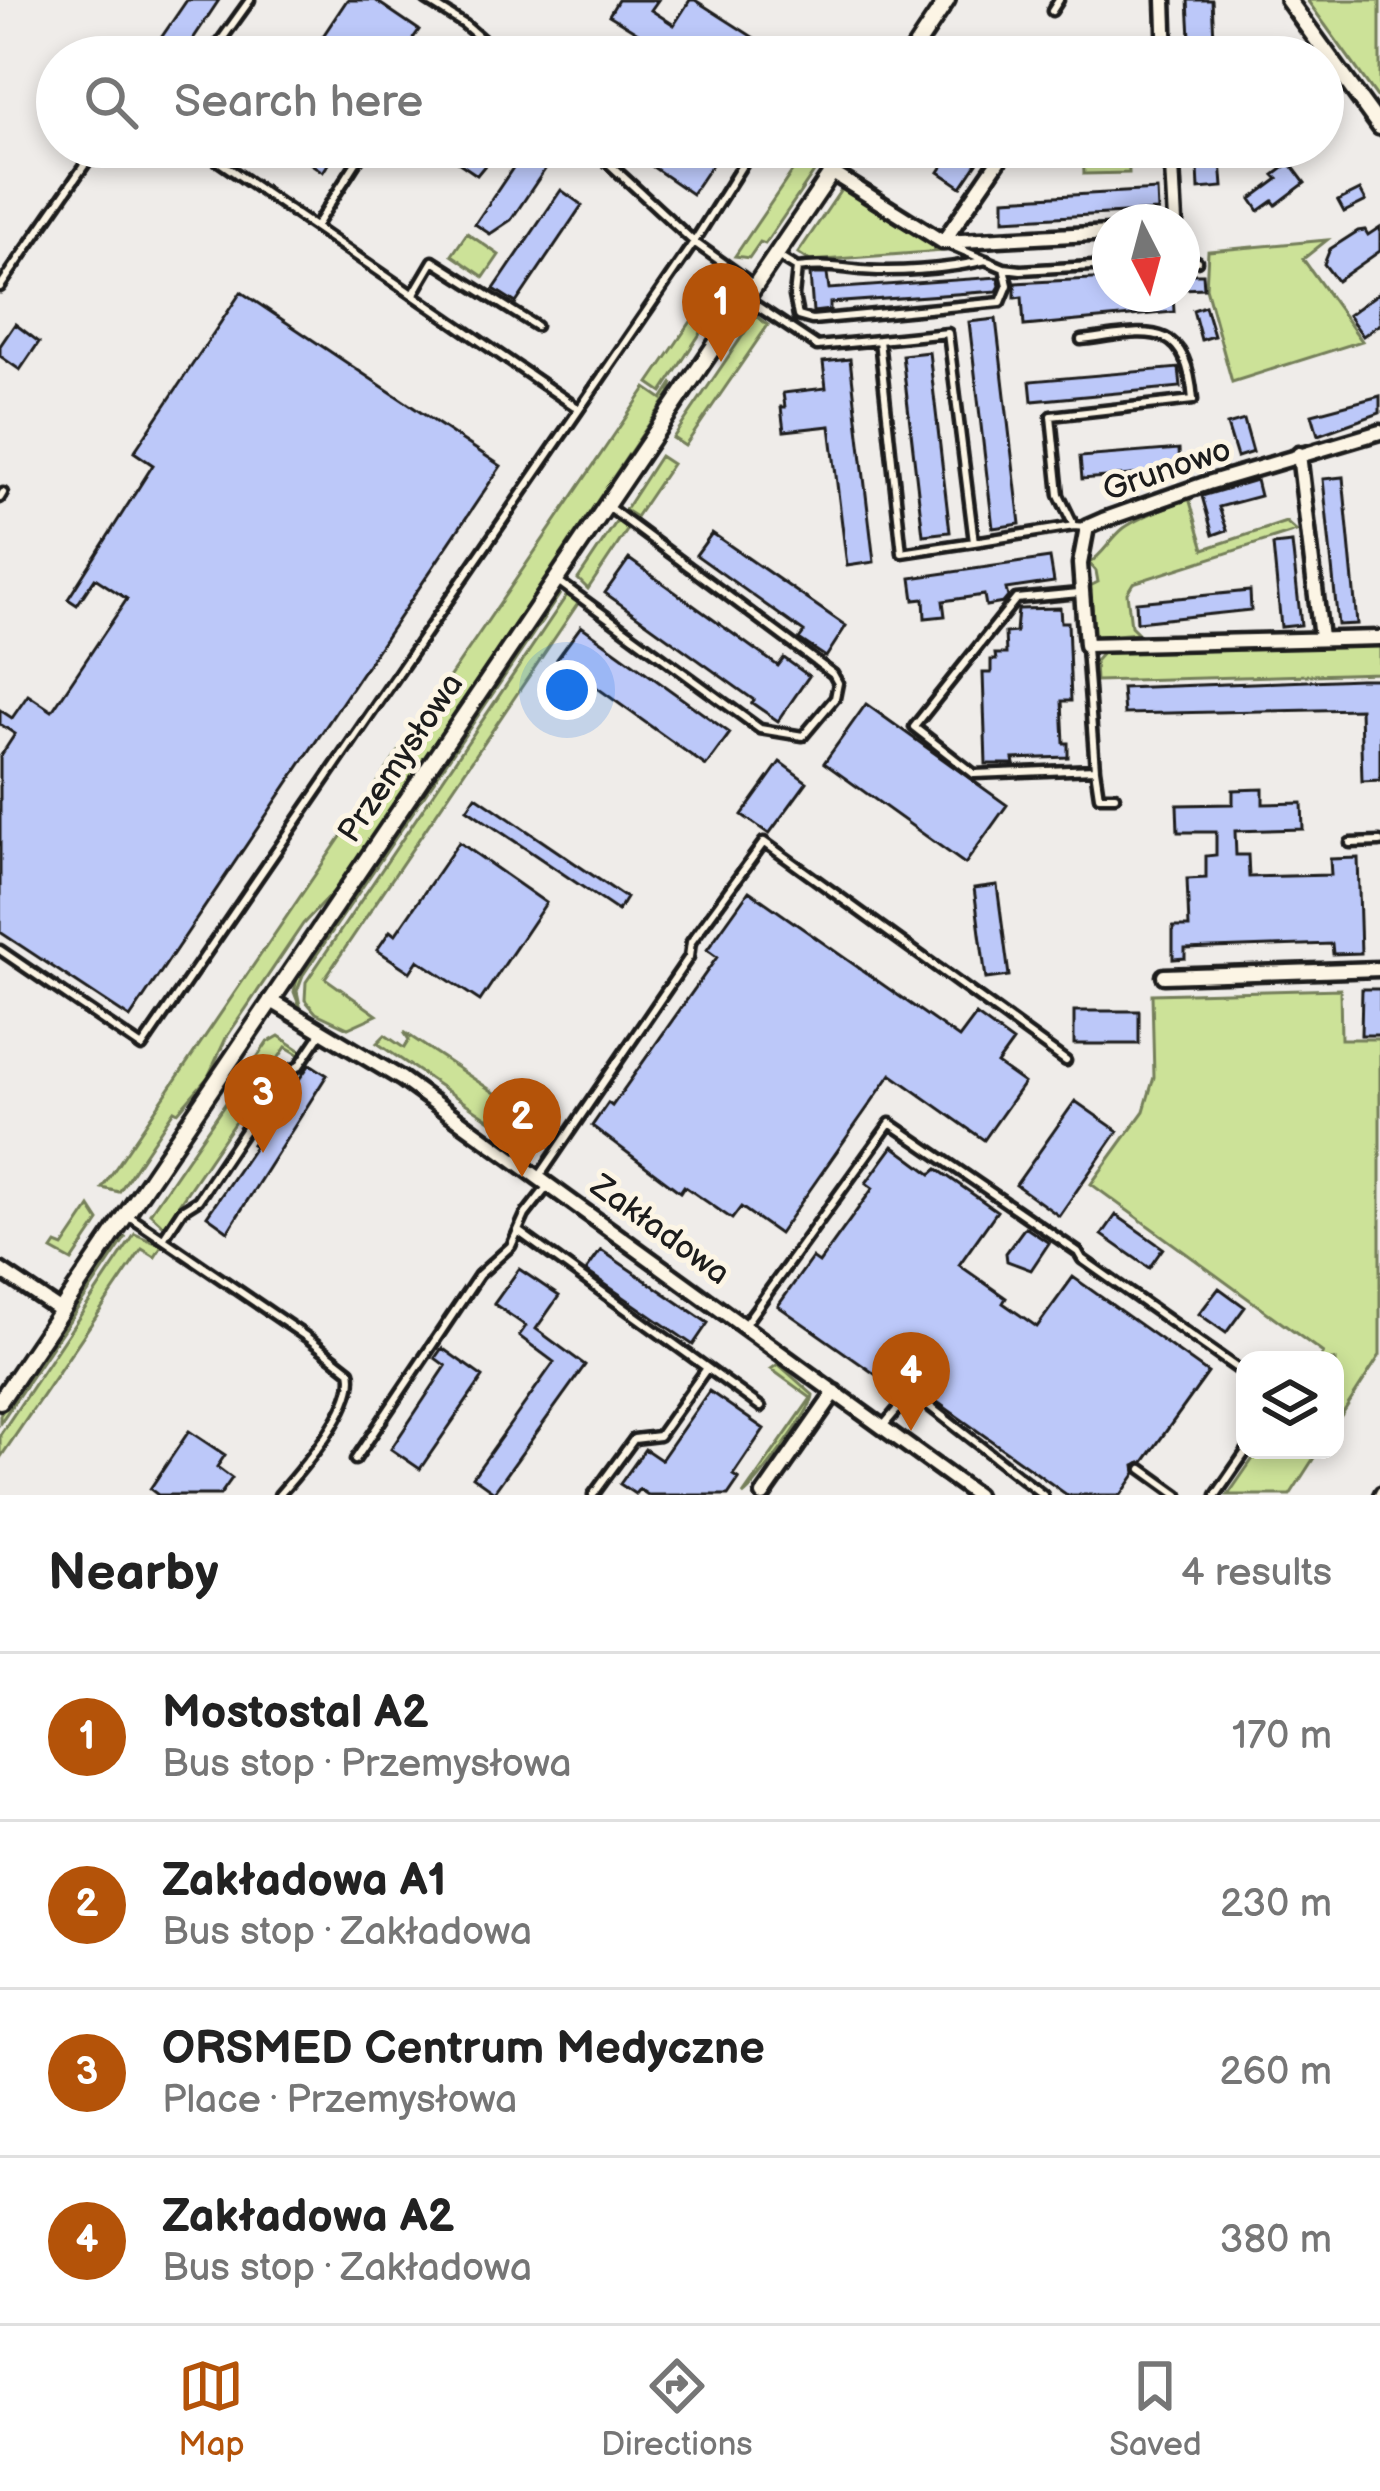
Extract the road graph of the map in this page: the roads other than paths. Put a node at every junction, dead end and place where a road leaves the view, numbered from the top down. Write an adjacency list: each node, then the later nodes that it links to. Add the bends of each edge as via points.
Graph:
1 (250, 0): 8 (lane)
2 (426, 0): 9 (lane)
3 (947, 0): 10 (street)
4 (1059, 0): 7 (lane)
5 (1164, 0): 11 (street)
6 (1288, 0): 12 (street)
7 (1052, 11)
8 (224, 36)
9 (476, 36)
10 (924, 36)
11 (1165, 36)
12 (1314, 36)
13 (1344, 77): 14 (street)
14 (1380, 127)
15 (82, 168): 34 (lane)
16 (231, 168): 25 (lane)
17 (353, 168): 25 (lane)
18 (614, 168): 27 (lane)
19 (740, 168): 27 (lane)
20 (835, 168): 23 (street, Przemysłowa)
21 (994, 168): 28 (street)
22 (1172, 168): 24 (street)
23 (832, 172): 28 (street); 29 (street, Przemysłowa)
24 (1173, 204)
25 (315, 227): 36 (lane)
26 (1092, 234): 28 (street)
27 (694, 242): 35 (lane); 40 (lane)
28 (943, 242): 30 (lane)
29 (776, 254): 32 (lane); 35 (street, Przemysłowa)
30 (986, 260): 32 (lane); 33 (lane)
31 (1092, 266): 33 (lane)
32 (797, 268): 33 (lane, via 798,316 812,320 1001,302)
33 (1004, 268)
34 (0, 287)
35 (750, 291): 38 (lane, via 818,346); 43 (street, Przemysłowa)
36 (413, 295): 37 (lane, via 433,261); 40 (lane)
37 (536, 326)
38 (879, 340): 45 (lane, via 948,334); 45 (lane, via 902,553)
39 (1081, 340): 44 (lane, via 1148,332 1168,339 1183,353 1193,400 1051,416 1060,495)
40 (579, 409): 55 (lane, via 142,1048)
41 (1380, 432): 42 (street, Grunowo)
42 (1299, 454): 44 (street, Grunowo); 48 (street)
43 (605, 505): 46 (street, Przemysłowa); 46 (lane, via 833,674 835,698 803,736 760,729)
44 (1080, 527): 45 (lane); 47 (street, Grunowo)
45 (974, 542)
46 (555, 579): 58 (street, Przemysłowa)
47 (1082, 592): 50 (street, Grunowo); 51 (lane, via 1016,599 914,727 974,774)
48 (1321, 638): 49 (street); 50 (street)
49 (1380, 638)
50 (1086, 645): 51 (lane)
51 (1095, 769): 52 (lane, via 1099,796)
52 (1115, 796)
53 (1350, 842): 54 (lane)
54 (1380, 842)
55 (0, 950)
56 (1380, 969): 57 (street)
57 (1164, 976)
58 (271, 1000): 59 (street, Zakładowa); 62 (street, Przemysłowa)
59 (322, 1032): 61 (street, Zakładowa); 64 (lane)
60 (1066, 1061): 61 (lane, via 764,842 692,941)
61 (544, 1180): 63 (lane); 67 (street, Zakładowa)
62 (126, 1214): 64 (lane); 66 (street, Przemysłowa)
63 (518, 1231): 69 (lane); 75 (lane, via 479,1275)
64 (163, 1239): 77 (lane, via 350,1371 351,1394)
65 (0, 1270): 66 (street)
66 (61, 1311): 71 (street, Przemysłowa)
67 (746, 1324): 68 (lane, via 890,1124); 70 (street, Zakładowa)
68 (1236, 1368)
69 (707, 1369): 72 (lane); 78 (lane, via 659,1436 634,1438)
70 (835, 1392): 73 (street, Zakładowa); 79 (street)
71 (0, 1401)
72 (761, 1407)
73 (883, 1427): 80 (street, Zakładowa); 81 (lane, via 914,1395)
74 (1241, 1459): 83 (lane)
75 (355, 1460)
76 (1142, 1469): 82 (lane)
77 (279, 1495)
78 (593, 1495)
79 (763, 1495)
80 (976, 1495)
81 (1043, 1495)
82 (1178, 1495)
83 (1216, 1495)

